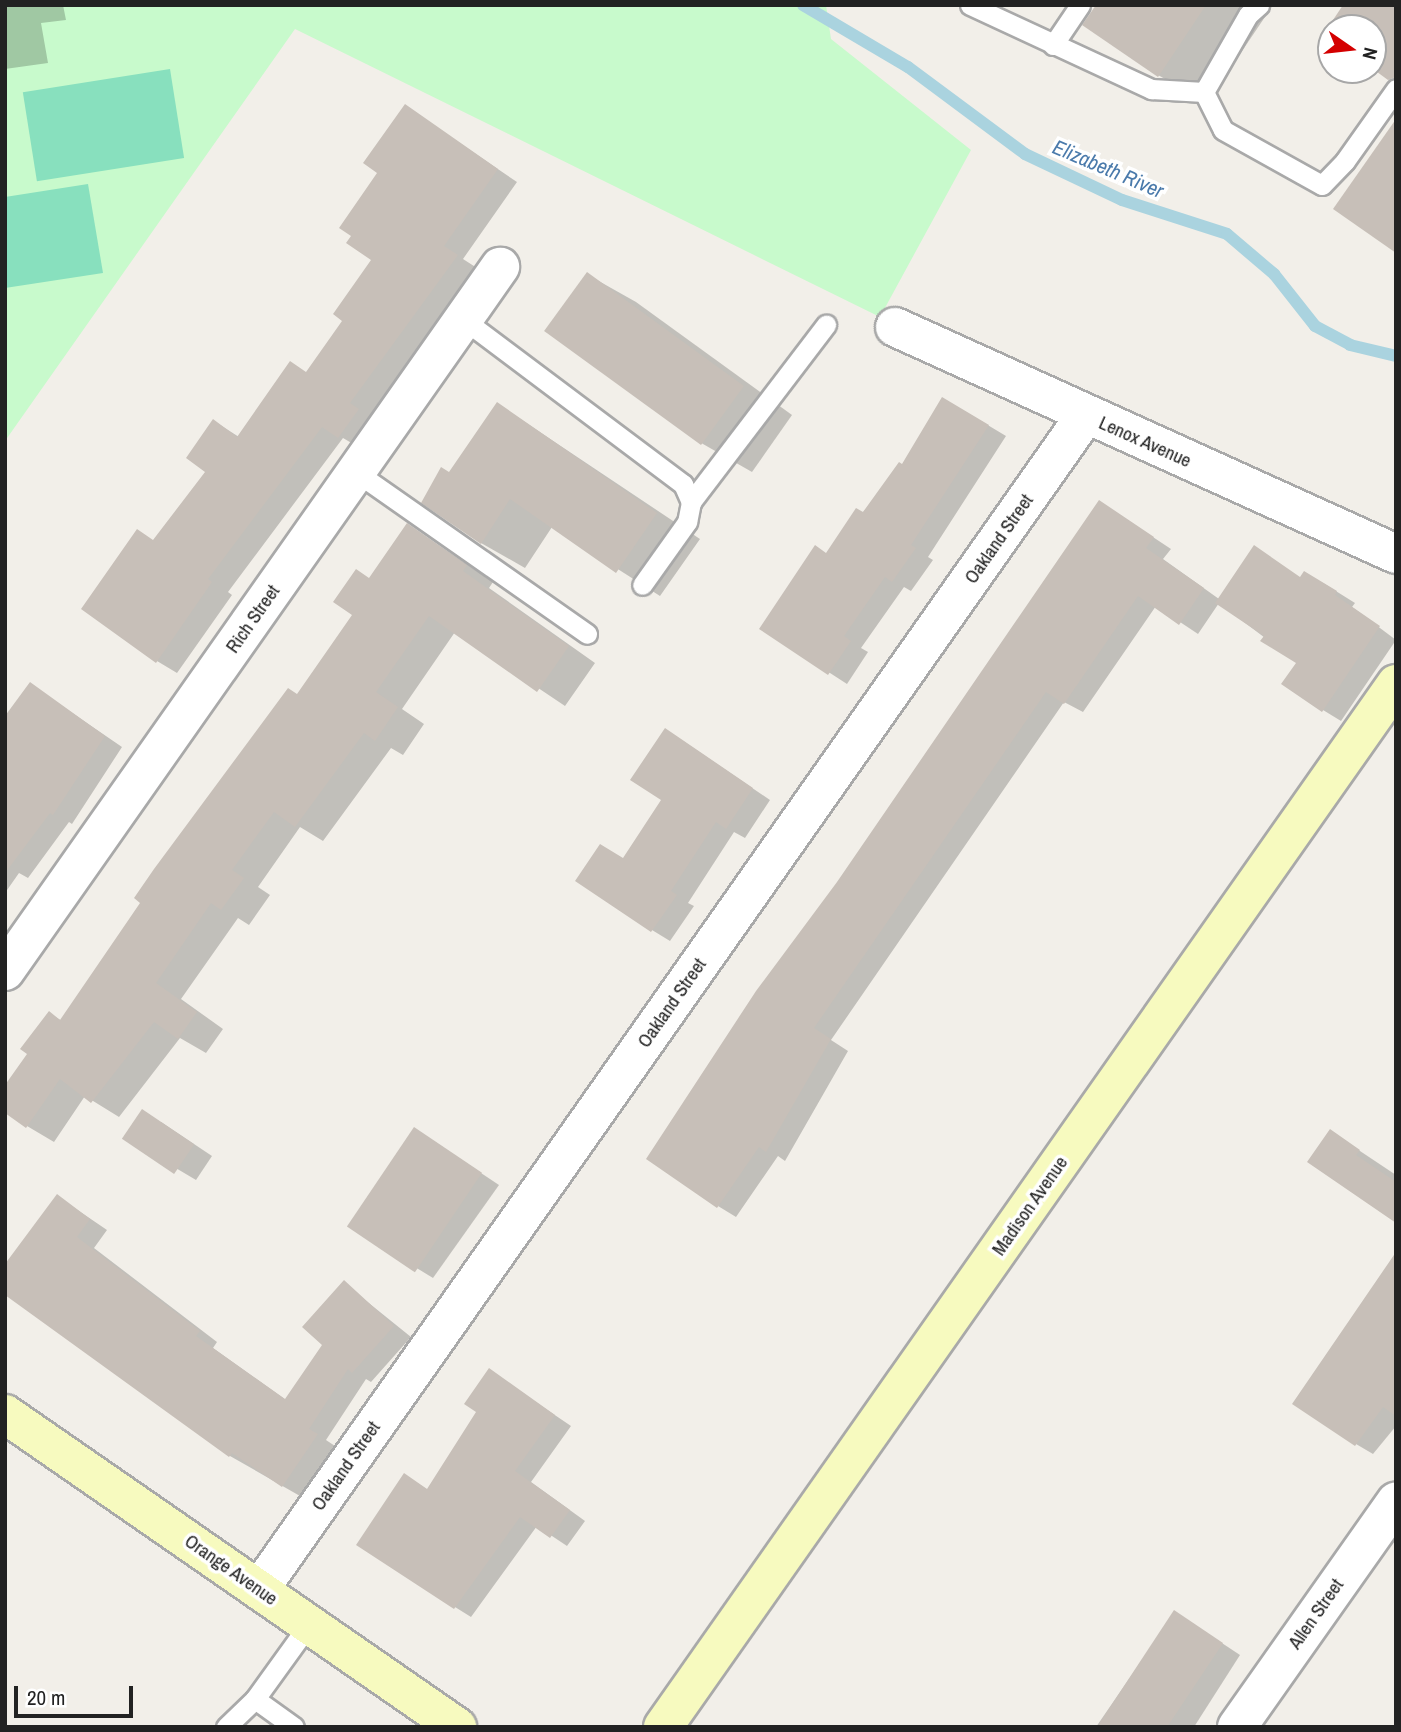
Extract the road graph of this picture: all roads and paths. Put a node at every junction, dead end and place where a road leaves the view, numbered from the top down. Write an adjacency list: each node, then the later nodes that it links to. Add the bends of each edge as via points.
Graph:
1 (970, 5): 4 (lane)
2 (1080, 5): 4 (lane)
3 (1259, 5): 6 (lane, via 1248,15)
4 (1053, 45): 6 (lane, via 1151,89)
5 (1396, 89): 6 (lane, via 1345,161 1322,185 1223,130)
6 (1204, 92)
7 (500, 267): 8 (street, Rich Street)
8 (463, 319): 12 (street, Rich Street); 13 (lane, via 670,471)
9 (826, 325): 13 (lane)
10 (895, 327): 11 (street, Lenox Avenue)
11 (1085, 416): 14 (street, Lenox Avenue); 21 (street, Oakland Street)
12 (356, 472): 16 (lane); 18 (street, Rich Street)
13 (691, 502): 15 (lane, via 687,522)
14 (1396, 554)
15 (642, 585)
16 (587, 634)
17 (1396, 684): 27 (street, Madison Avenue)
18 (5, 971)
19 (5, 1413): 21 (street, Orange Avenue)
20 (1396, 1502): 28 (street, Allen Street)
21 (259, 1590): 22 (street, Orange Avenue)
22 (309, 1624): 23 (lane); 26 (street, Orange Avenue)
23 (255, 1699): 24 (lane); 25 (lane)
24 (226, 1727)
25 (294, 1727)
26 (457, 1727)
27 (663, 1727)
28 (1237, 1727)

